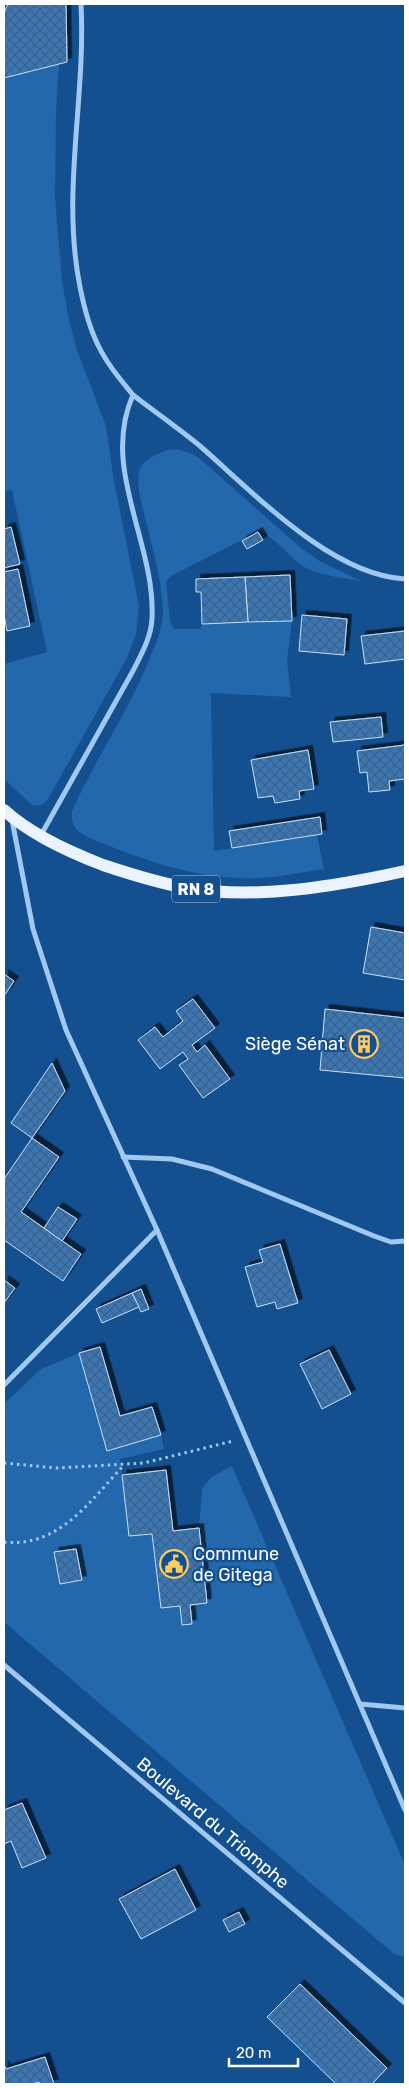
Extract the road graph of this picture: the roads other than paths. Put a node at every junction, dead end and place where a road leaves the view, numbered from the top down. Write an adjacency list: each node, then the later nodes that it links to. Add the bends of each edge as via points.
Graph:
1 (80, 4): 2 (street, via 83,39 73,188 76,263 87,318 98,345)
2 (133, 395): 3 (street, via 192,440 307,538 364,570); 5 (street, via 127,409 123,455 148,579 152,620 147,642 134,669)
3 (405, 579)
4 (8, 814): 5 (main road, RN 8); 7 (street, via 33,930 66,1030)
5 (40, 836): 6 (main road, RN 8, via 115,869 188,888 228,892 305,888)
6 (405, 871)
7 (123, 1157): 8 (street); 9 (street, via 172,1159 212,1169 374,1236 391,1242)
8 (157, 1230): 10 (street); 12 (street)
9 (405, 1241)
10 (4, 1385)
11 (4, 1665): 15 (street, Boulevard du Triomphe)
12 (360, 1704): 13 (street); 14 (street)
13 (405, 1708)
14 (405, 1810)
15 (405, 2003)

